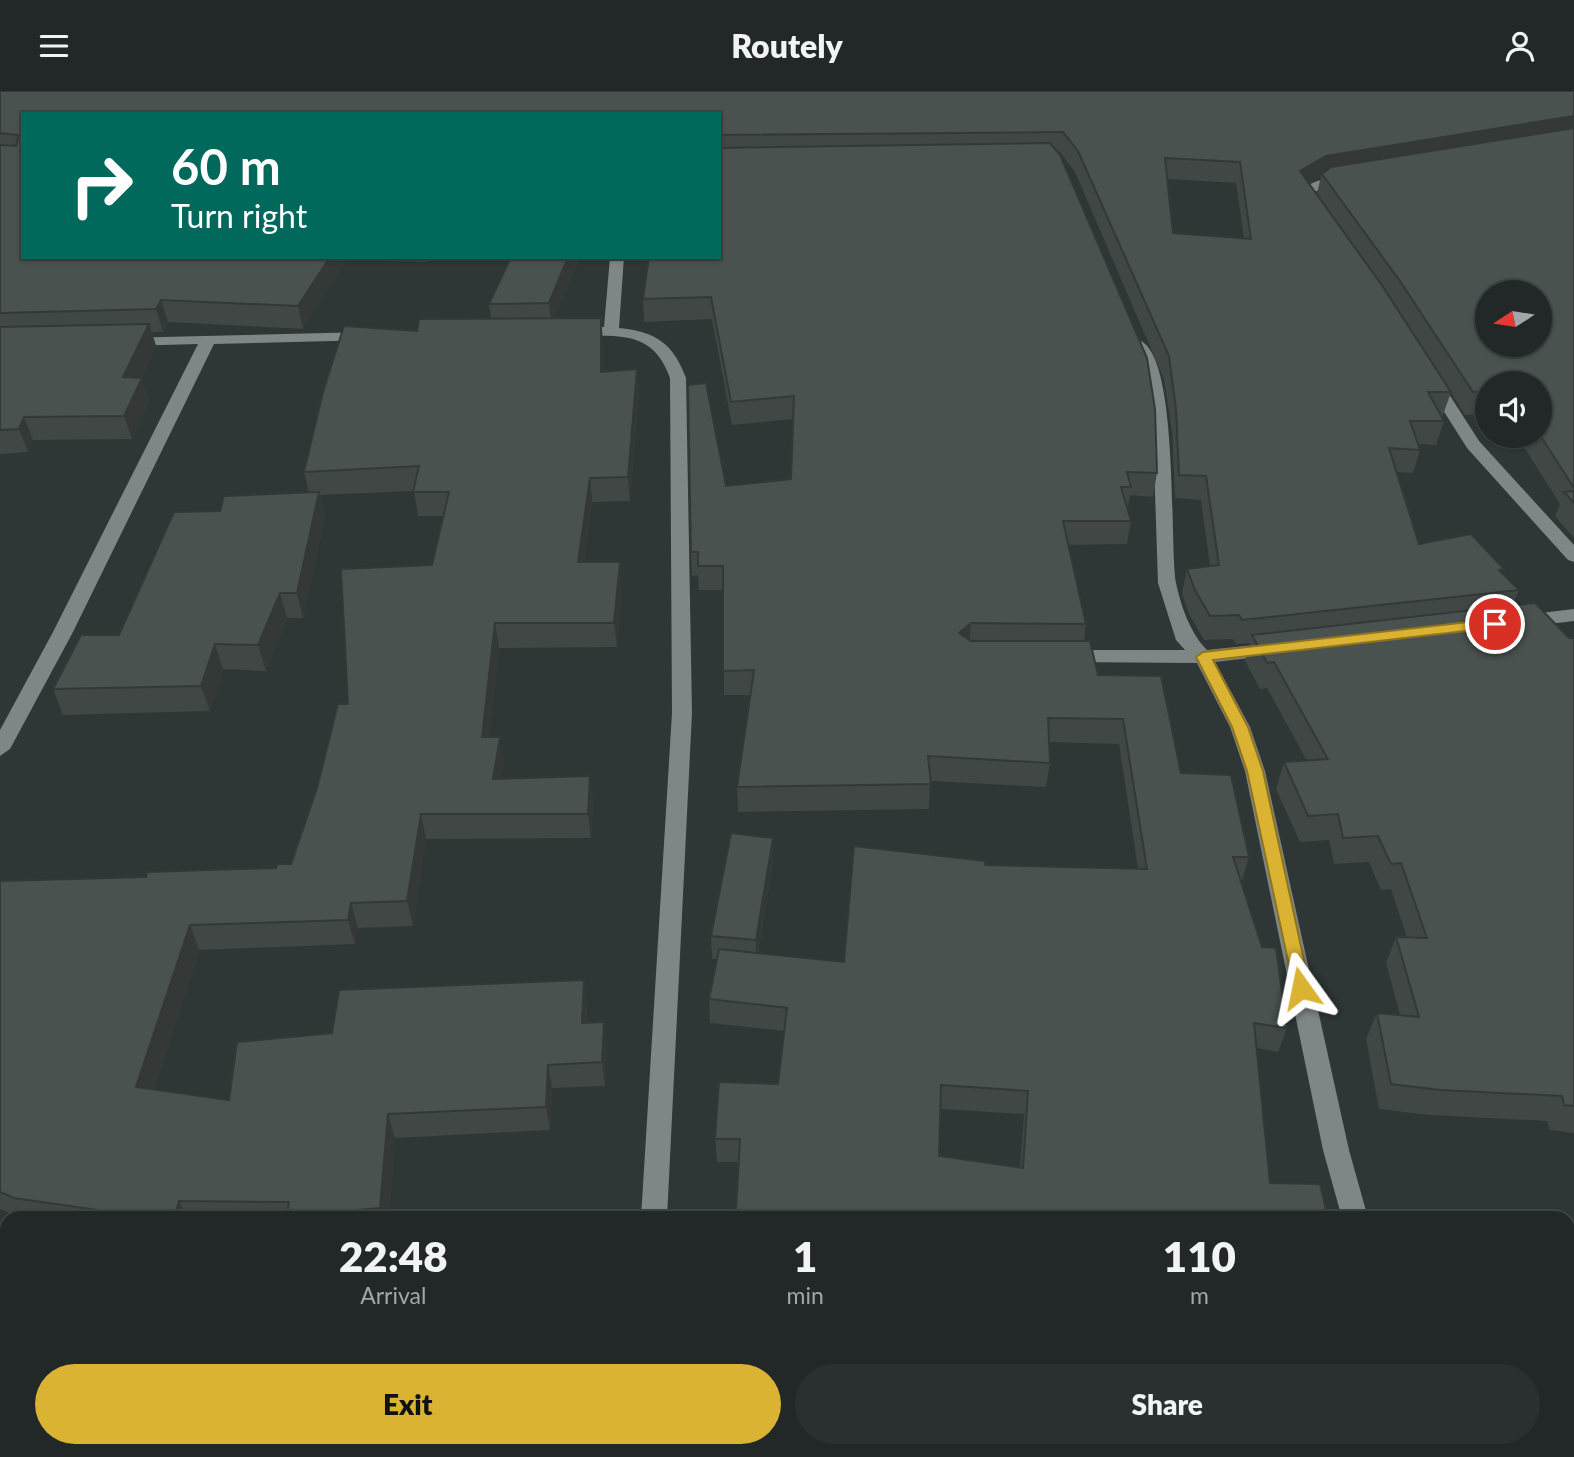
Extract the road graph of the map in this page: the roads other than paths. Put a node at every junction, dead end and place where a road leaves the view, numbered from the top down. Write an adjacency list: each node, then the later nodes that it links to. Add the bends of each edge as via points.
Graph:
1 (1368, 176): 2 (street, via 1321,183 1304,193)
2 (1327, 227)
3 (617, 259): 5 (street)
4 (1132, 330): 16 (street, via 1154,380 1161,432 1167,583 1186,641)
5 (611, 331): 6 (street); 18 (street, via 645,338 669,354 678,378 682,713)
6 (559, 333)
7 (384, 337): 8 (street)
8 (208, 340): 9 (street); 17 (street)
9 (111, 341)
10 (1427, 371): 11 (street, via 1474,443)
11 (1574, 556)
12 (1574, 615): 13 (street)
13 (1505, 623)
14 (1300, 646): 16 (street)
15 (1052, 656): 16 (street)
16 (1203, 657): 19 (street, via 1240,727 1255,771)
17 (0, 749)
18 (654, 1211)
19 (1352, 1211)

